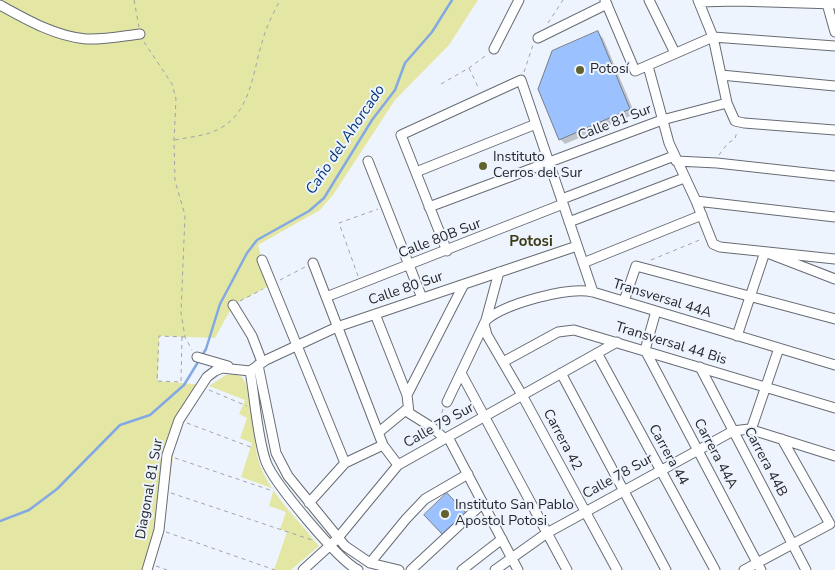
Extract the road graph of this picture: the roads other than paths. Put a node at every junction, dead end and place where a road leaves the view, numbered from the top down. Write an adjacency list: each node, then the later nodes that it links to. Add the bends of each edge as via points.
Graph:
1 (520, 0): 14 (street)
2 (649, 0): 15 (street)
3 (736, 0): 4 (street); 5 (street)
4 (698, 1): 11 (street)
5 (766, 1): 7 (street)
6 (606, 2): 12 (street); 16 (street, via 635,71)
7 (830, 3): 9 (street)
8 (0, 5): 10 (street, via 36,25 70,37 88,39)
9 (835, 32)
10 (140, 34)
11 (713, 37): 13 (street); 15 (street); 17 (street)
12 (538, 38)
13 (835, 46)
14 (494, 49)
15 (675, 53): 16 (street)
16 (648, 66): 20 (street)
17 (722, 75): 18 (street); 19 (street)
18 (835, 86)
19 (727, 102): 20 (street, Calle 81 Sur); 22 (street, via 735,121 744,124)
20 (662, 120): 23 (street); 25 (street, Calle 81 Sur)
21 (536, 124): 25 (street); 26 (street); 26 (street, via 522,80 401,135)
22 (835, 130)
23 (675, 158): 27 (street); 28 (street); 30 (street, Calle 80B Sur)
24 (368, 161): 42 (street)
25 (549, 163): 30 (street); 31 (street, Calle 81 Sur)
26 (416, 172): 31 (street)
27 (835, 176)
28 (684, 178): 29 (street); 34 (street)
29 (696, 201): 32 (street); 33 (street)
30 (562, 202): 34 (street); 36 (street, Calle 80B Sur)
31 (430, 207): 36 (street)
32 (702, 215): 37 (street, via 713,244); 41 (street)
33 (835, 217)
34 (569, 222): 35 (street)
35 (577, 246): 41 (street); 43 (street, Calle 80 Sur)
36 (447, 251): 42 (street, Calle 80B Sur)
37 (765, 252): 39 (street); 44 (street); 47 (street)
38 (262, 260): 59 (street)
39 (835, 260)
40 (313, 263): 48 (street)
41 (583, 263): 46 (street)
42 (409, 265): 48 (street, Calle 80B Sur); 49 (street)
43 (499, 272): 45 (street, Calle 80 Sur); 55 (street)
44 (835, 279)
45 (464, 284): 49 (street, Calle 80 Sur); 73 (street)
46 (593, 292): 50 (street, Transversal 44A); 55 (street, Transversal 44A, via 573,290 549,295 499,312)
47 (750, 296): 50 (street, via 636,266); 54 (street); 57 (street)
48 (326, 297): 56 (street)
49 (422, 298): 53 (street, Calle 80 Sur)
50 (624, 301): 52 (street, Transversal 44A)
51 (233, 305): 65 (street, via 252,336)
52 (656, 311): 57 (street, Transversal 44A); 61 (street)
53 (374, 314): 56 (street, Calle 80 Sur); 73 (street)
54 (835, 319)
55 (485, 322): 64 (street, Carrera 42, via 487,335); 70 (street)
56 (337, 327): 59 (street, Calle 80 Sur); 81 (street)
57 (738, 336): 60 (street, Transversal 44A)
58 (617, 342): 61 (street, Transversal 44 Bis); 62 (street, Calle 79 Sur); 64 (street, Transversal 44 Bis, via 574,330 558,332)
59 (297, 345): 65 (street, Calle 80 Sur); 87 (street)
60 (779, 348): 66 (street, Transversal 44A); 72 (street)
61 (645, 350): 67 (street, Transversal 44 Bis); 85 (street, Carrera 44A)
62 (597, 353): 71 (street, Calle 79 Sur); 89 (street, Carrera 44)
63 (197, 357): 68 (street)
64 (503, 362): 74 (street, Carrera 42)
65 (260, 364): 69 (street, Calle 80 Sur); 92 (street, via 276,453 288,476)
66 (835, 365)
67 (700, 367): 72 (street, Transversal 44 Bis); 80 (street, Carrera 44B)
68 (236, 368): 69 (street, Diagonal 81 Sur); 103 (street, Diagonal 81 Sur, via 215,371 200,387 179,420 168,455 159,530)
69 (250, 371): 99 (street, via 269,469)
70 (461, 372): 75 (street); 78 (street)
71 (561, 373): 74 (street, Calle 79 Sur); 91 (street)
72 (766, 387): 76 (street, Transversal 44 Bis); 79 (street)
73 (406, 395): 77 (street)
74 (522, 395): 78 (street, Calle 79 Sur); 94 (street, Carrera 42)
75 (447, 402)
76 (835, 408)
77 (407, 410): 81 (street); 82 (street, via 411,417)
78 (484, 416): 82 (street, Calle 79 Sur); 95 (street)
79 (751, 430): 80 (street); 83 (street)
80 (733, 431): 85 (street, Calle 78 Sur); 98 (street, Carrera 44B)
81 (379, 432): 84 (street)
82 (449, 436): 88 (street, Calle 79 Sur); 90 (street)
83 (782, 439): 86 (street); 98 (street, via 830,524)
84 (383, 444): 87 (street); 88 (street)
85 (697, 449): 89 (street, Calle 78 Sur); 102 (street, Carrera 44A)
86 (835, 456)
87 (345, 463): 92 (street)
88 (398, 465): 96 (street, Calle 79 Sur)
89 (661, 470): 91 (street, Calle 78 Sur); 114 (street, Carrera 44)
90 (468, 474): 93 (street); 101 (street, via 425,499)
91 (624, 490): 94 (street, Calle 78 Sur); 113 (street)
92 (309, 502): 96 (street)
93 (483, 503): 97 (street); 107 (street)
94 (585, 511): 95 (street, Calle 78 Sur); 112 (street, Carrera 42)
95 (547, 532): 100 (street, Calle 78 Sur); 111 (street)
96 (337, 539): 99 (street, Calle 79 Sur); 101 (street)
97 (502, 539): 100 (street); 108 (street)
98 (792, 544): 102 (street); 116 (street, Carrera 44B)
99 (329, 546): 104 (street, Calle 79 Sur); 105 (street)
100 (511, 557): 109 (street, Calle 78 Sur); 110 (street)
101 (370, 563): 106 (street)
102 (759, 567): 115 (street)
103 (147, 570)
104 (303, 570)
105 (358, 570)
106 (399, 570)
107 (412, 570)
108 (462, 570)
109 (495, 570)
110 (518, 570)
111 (567, 570)
112 (617, 570)
113 (666, 570)
114 (715, 570)
115 (744, 570)
116 (806, 570)

